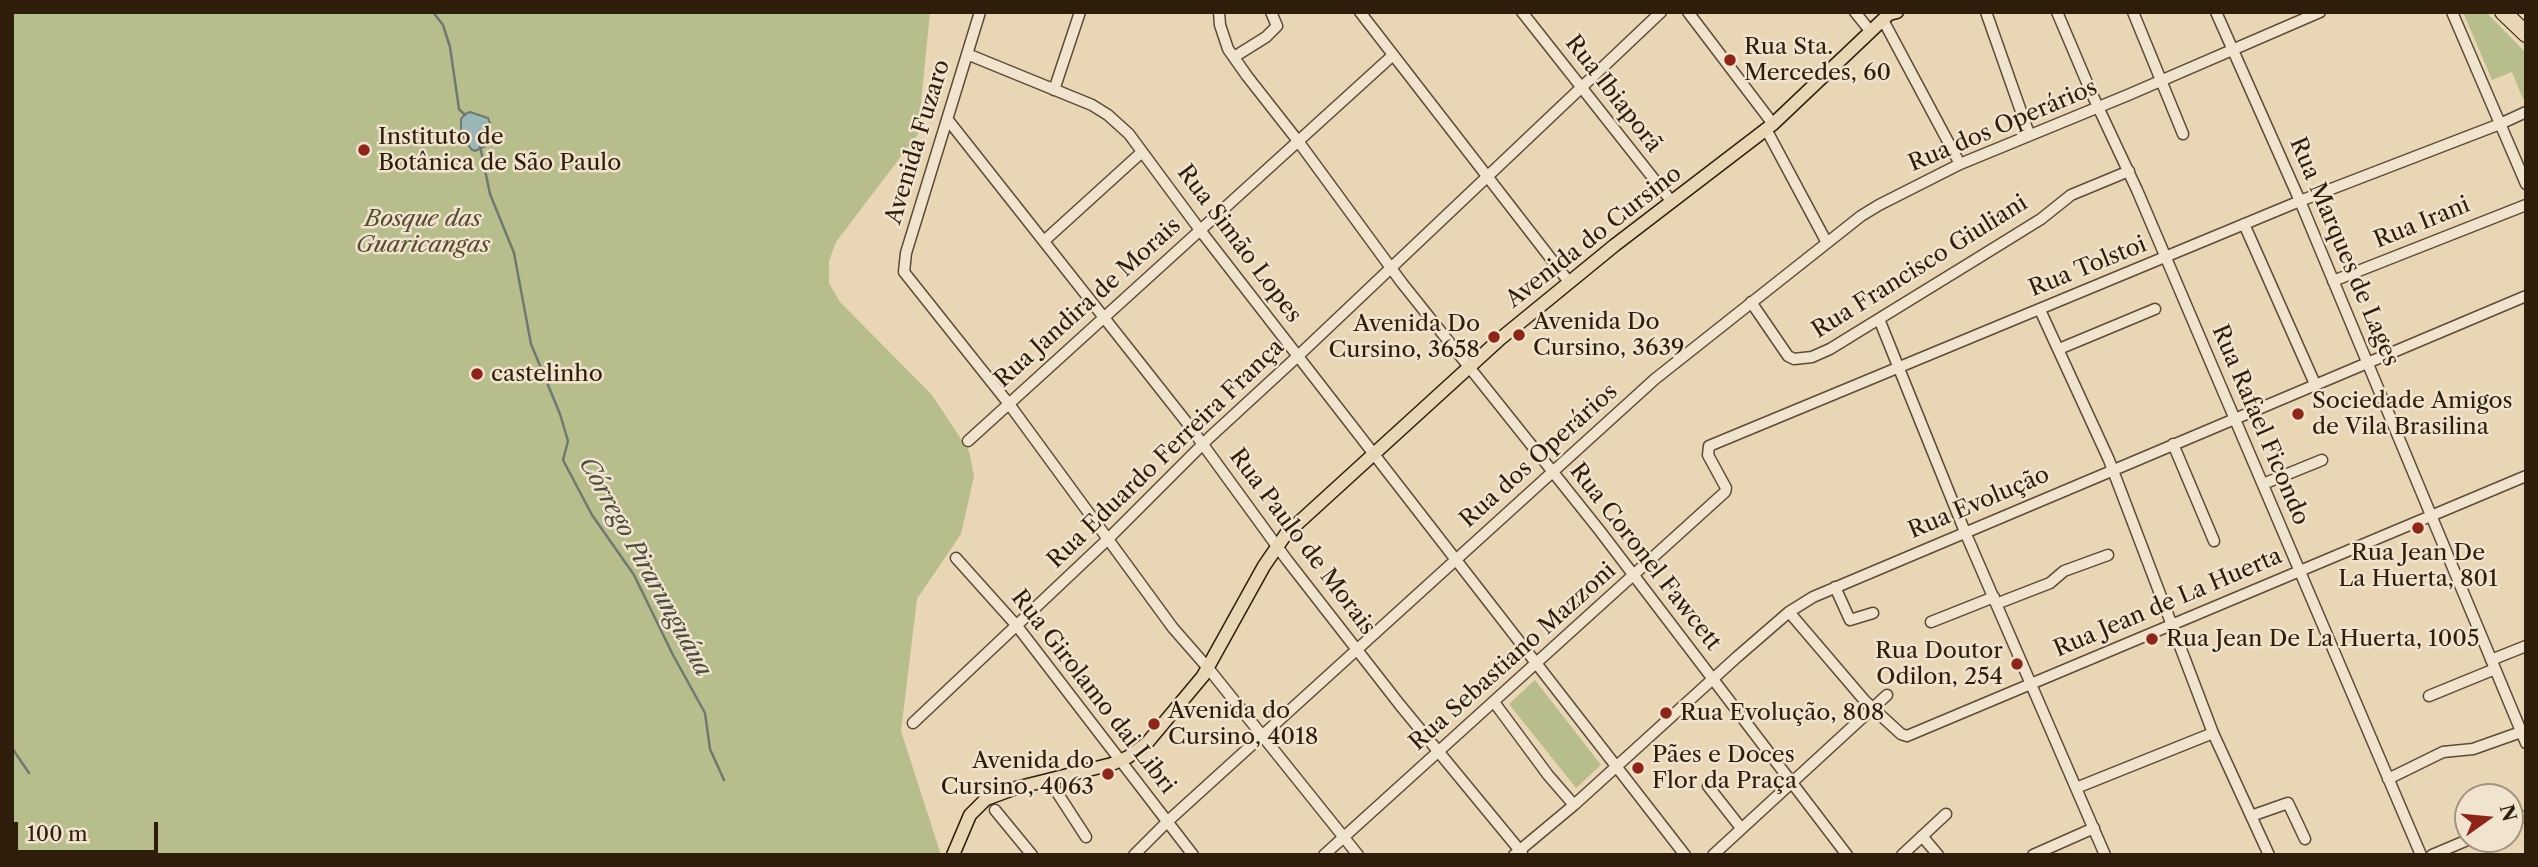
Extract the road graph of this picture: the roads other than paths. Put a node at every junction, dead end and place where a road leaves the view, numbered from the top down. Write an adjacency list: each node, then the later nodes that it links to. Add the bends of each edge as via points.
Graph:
1 (980, 12): 21 (street, Avenida Fuzaro)
2 (1080, 12): 26 (street)
3 (1219, 12): 23 (street, Rua Coronel Fawcett, via 1223,36)
4 (1271, 12): 23 (street, via 1277,26)
5 (1360, 12): 22 (street)
6 (1521, 12): 25 (street, Rua Ibiaporã)
7 (1661, 12): 25 (street, Rua Eduardo Ferreira França)
8 (1688, 12): 31 (street)
9 (1856, 12): 18 (street)
10 (1986, 12): 32 (street)
11 (2057, 12): 27 (street, Rua Rafael Ficondo)
12 (2133, 12): 24 (street)
13 (2216, 12): 20 (street, Rua Marques de Lages)
14 (2320, 12): 20 (street, Rua dos Operários)
15 (2452, 12): 30 (street)
16 (2503, 12): 19 (highway)
17 (1890, 15): 18 (main road, Avenida do Cursino); 36 (street)
18 (1871, 32): 31 (main road, Avenida do Cursino)
19 (2526, 34)
20 (2233, 50): 24 (street, Rua dos Operários); 40 (street, Rua Marques de Lages)
21 (967, 54): 26 (street, Rua Simão Lopes); 29 (street, Avenida Fuzaro)
22 (1392, 56): 34 (street, Rua Jandira de Morais); 38 (street)
23 (1234, 57): 34 (street, Rua Coronel Fawcett)
24 (2163, 80): 27 (street, Rua dos Operários); 33 (street)
25 (1581, 88): 38 (street, Rua Eduardo Ferreira França); 41 (street, Rua Ibiaporã)
26 (1054, 89): 35 (street, Rua Simão Lopes, via 1108,115)
27 (2098, 107): 32 (street, Rua dos Operários); 37 (street, Rua Rafael Ficondo)
28 (2526, 112): 30 (street, Rua Tolstoi)
29 (948, 120): 45 (street, Rua Paulo de Morais); 63 (street, Avenida Fuzaro, via 904,272)
30 (2500, 124): 39 (street); 40 (street, Rua Tolstoi)
31 (1770, 127): 41 (main road, Avenida do Cursino); 46 (street)
32 (2029, 134): 36 (street, Rua dos Operários)
33 (2183, 134)
34 (1298, 141): 44 (street, Rua Jandira de Morais); 48 (street, Rua Coronel Fawcett)
35 (1142, 152): 44 (street, Rua Simão Lopes); 45 (street)
36 (1960, 164): 46 (street, Rua dos Operários, via 1879,205)
37 (2129, 171): 47 (street, Rua Rafael Ficondo); 56 (street, Rua Francisco Giuliani, via 2071,195 2041,219)
38 (1488, 177): 48 (street, Rua Eduardo Ferreira França); 50 (street)
39 (2526, 184)
40 (2300, 201): 43 (street, Rua Tolstoi); 49 (street, Rua Marques de Lages)
41 (1672, 202): 50 (main road, Avenida do Cursino)
42 (2526, 205): 49 (street, Rua Irani)
43 (2244, 225): 47 (street, Rua Tolstoi); 62 (street)
44 (1200, 230): 55 (street, Rua Jandira de Morais); 58 (street, Rua Simão Lopes)
45 (1044, 241): 55 (street, Rua Paulo de Morais)
46 (1827, 243): 52 (street, Rua dos Operários)
47 (2165, 258): 54 (street, Rua Tolstoi); 64 (street, Rua Rafael Ficondo)
48 (1391, 268): 58 (street, Rua Eduardo Ferreira França); 60 (street, Rua Coronel Fawcett)
49 (2333, 281): 59 (street, Rua Marques de Lages)
50 (1569, 282): 60 (main road, Avenida do Cursino)
51 (2526, 296): 59 (street, Rua Evolução)
52 (1751, 302): 56 (street, Rua Francisco Giuliani, via 1781,349 1794,359 1812,358); 71 (street, Rua dos Operários, via 1655,379)
53 (2155, 309): 57 (street)
54 (2040, 310): 57 (street); 61 (street, Rua Tolstoi)
55 (1104, 317): 63 (street, Rua Jandira de Morais); 67 (street, Rua Paulo de Morais)
56 (1879, 319): 61 (street)
57 (2059, 349): 70 (street)
58 (1298, 356): 67 (street, Rua Eduardo Ferreira França); 68 (street, Rua Simão Lopes)
59 (2368, 362): 62 (street, Rua Evolução); 75 (street, Rua Marques de Lages)
60 (1471, 368): 68 (main road, Avenida do Cursino); 71 (street, Rua Coronel Fawcett)
61 (1898, 369): 74 (street, Rua Tolstoi, via 1709,446 1708,455); 76 (street)
62 (2315, 384): 64 (street, Rua Evolução)
63 (1009, 404): 65 (street, Rua Jandira de Morais); 77 (street)
64 (2235, 418): 66 (street, Rua Evolução); 73 (street, Rua Rafael Ficondo)
65 (968, 441)
66 (2173, 444): 70 (street, Rua Evolução); 78 (street)
67 (1202, 445): 77 (street, Rua Eduardo Ferreira França); 79 (street, Rua Paulo de Morais)
68 (1374, 455): 79 (main road, Avenida do Cursino); 82 (street, Rua Simão Lopes)
69 (2322, 460): 73 (street)
70 (2113, 469): 76 (street, Rua Evolução); 90 (street)
71 (1554, 473): 82 (street, Rua dos Operários); 84 (street, Rua Coronel Fawcett)
72 (2526, 476): 75 (street, Rua Jean de La Huerta)
73 (2263, 484): 83 (street, Rua Rafael Ficondo)
74 (1726, 488): 84 (street, Rua Sebastiano Mazzoni)
75 (2432, 515): 83 (street, Rua Jean de La Huerta); 95 (street, Rua Marques de Lages)
76 (1965, 532): 85 (street, Rua Evolução); 86 (street)
77 (1107, 540): 91 (street, Rua Eduardo Ferreira França); 96 (street)
78 (2214, 541)
79 (1277, 545): 93 (street, Rua Paulo de Morais); 96 (main road, Avenida do Cursino)
80 (2108, 555): 86 (street, via 2064,572 2050,583)
81 (956, 558): 91 (street, Rua Girolamo dai Libri)
82 (1455, 560): 93 (street, Rua dos Operários); 94 (street, Rua Simão Lopes)
83 (2299, 570): 90 (street, Rua Jean de La Huerta); 111 (street, Rua Rafael Ficondo)
84 (1633, 577): 94 (street, Rua Sebastiano Mazzoni); 97 (street, Rua Coronel Fawcett)
85 (1835, 587): 87 (street, Rua Evolução); 88 (street, via 1850,620)
86 (1995, 600): 89 (street); 98 (street)
87 (1789, 612): 97 (street, Rua Evolução); 102 (street)
88 (1873, 613)
89 (1931, 622)
90 (2172, 625): 98 (street, Rua Jean de La Huerta); 105 (street)
91 (1017, 626): 103 (street, Rua Eduardo Ferreira França); 109 (street, Rua Girolamo dai Libri)
92 (2526, 646): 95 (street)
93 (1357, 649): 106 (street, Rua dos Operários); 108 (street, Rua Paulo de Morais)
94 (1536, 663): 101 (street, Rua Sebastiano Mazzoni); 110 (street, Rua Simão Lopes)
95 (2493, 665): 100 (street); 104 (street, Rua Marques de Lages)
96 (1208, 668): 106 (street); 109 (main road, Avenida do Cursino, via 1159,731)
97 (1713, 680): 110 (street, Rua Evolução); 113 (street, Rua Coronel Fawcett)
98 (2030, 685): 102 (street, Rua Jean de La Huerta, via 1907,736); 115 (street)
99 (1887, 695): 102 (street)
100 (2429, 696)
101 (1494, 702): 108 (street, Rua Sebastiano Mazzoni); 116 (street)
102 (1873, 709): 113 (street)
103 (913, 723)
104 (2521, 732): 107 (street, Rua Marques de Lages); 111 (street, via 2473,749 2443,752)
105 (2213, 733): 115 (street); 119 (street)
106 (1262, 735): 120 (street, Rua dos Operários); 125 (street)
107 (2526, 743)
108 (1438, 752): 125 (street, Rua Sebastiano Mazzoni); 128 (street, Rua Paulo de Morais)
109 (1120, 762): 112 (main road, Avenida do Cursino); 120 (street, Rua Girolamo dai Libri)
110 (1617, 766): 116 (street, Rua Evolução); 135 (street, Rua Simão Lopes)
111 (2388, 779): 143 (street, Rua Rafael Ficondo)
112 (1049, 780): 124 (street); 129 (main road, Avenida do Cursino, via 986,799 970,816)
113 (1793, 782): 121 (street); 137 (street, Rua Coronel Fawcett)
114 (1708, 786): 121 (street)
115 (2076, 788): 122 (street)
116 (1574, 805): 128 (street, Rua Evolução)
117 (995, 810): 130 (street)
118 (1946, 814): 123 (street)
119 (2251, 816): 126 (street, via 2288,803); 142 (street)
120 (1168, 821): 131 (street, Rua dos Operários); 132 (street, Rua Girolamo dai Libri)
121 (1741, 828): 136 (street)
122 (2094, 828): 140 (street); 141 (street)
123 (1922, 835): 138 (street); 139 (street)
124 (1086, 837)
125 (1344, 837): 133 (street, Rua Sebastiano Mazzoni); 134 (street)
126 (2305, 839)
127 (2454, 846): 144 (street)
128 (1519, 853)
129 (953, 855)
130 (1031, 855)
131 (1134, 855)
132 (1194, 855)
133 (1324, 855)
134 (1358, 855)
135 (1685, 855)
136 (1713, 855)
137 (1847, 855)
138 (1902, 855)
139 (1938, 855)
140 (2033, 855)
141 (2105, 855)
142 (2269, 855)
143 (2421, 855)
144 (2432, 855)

